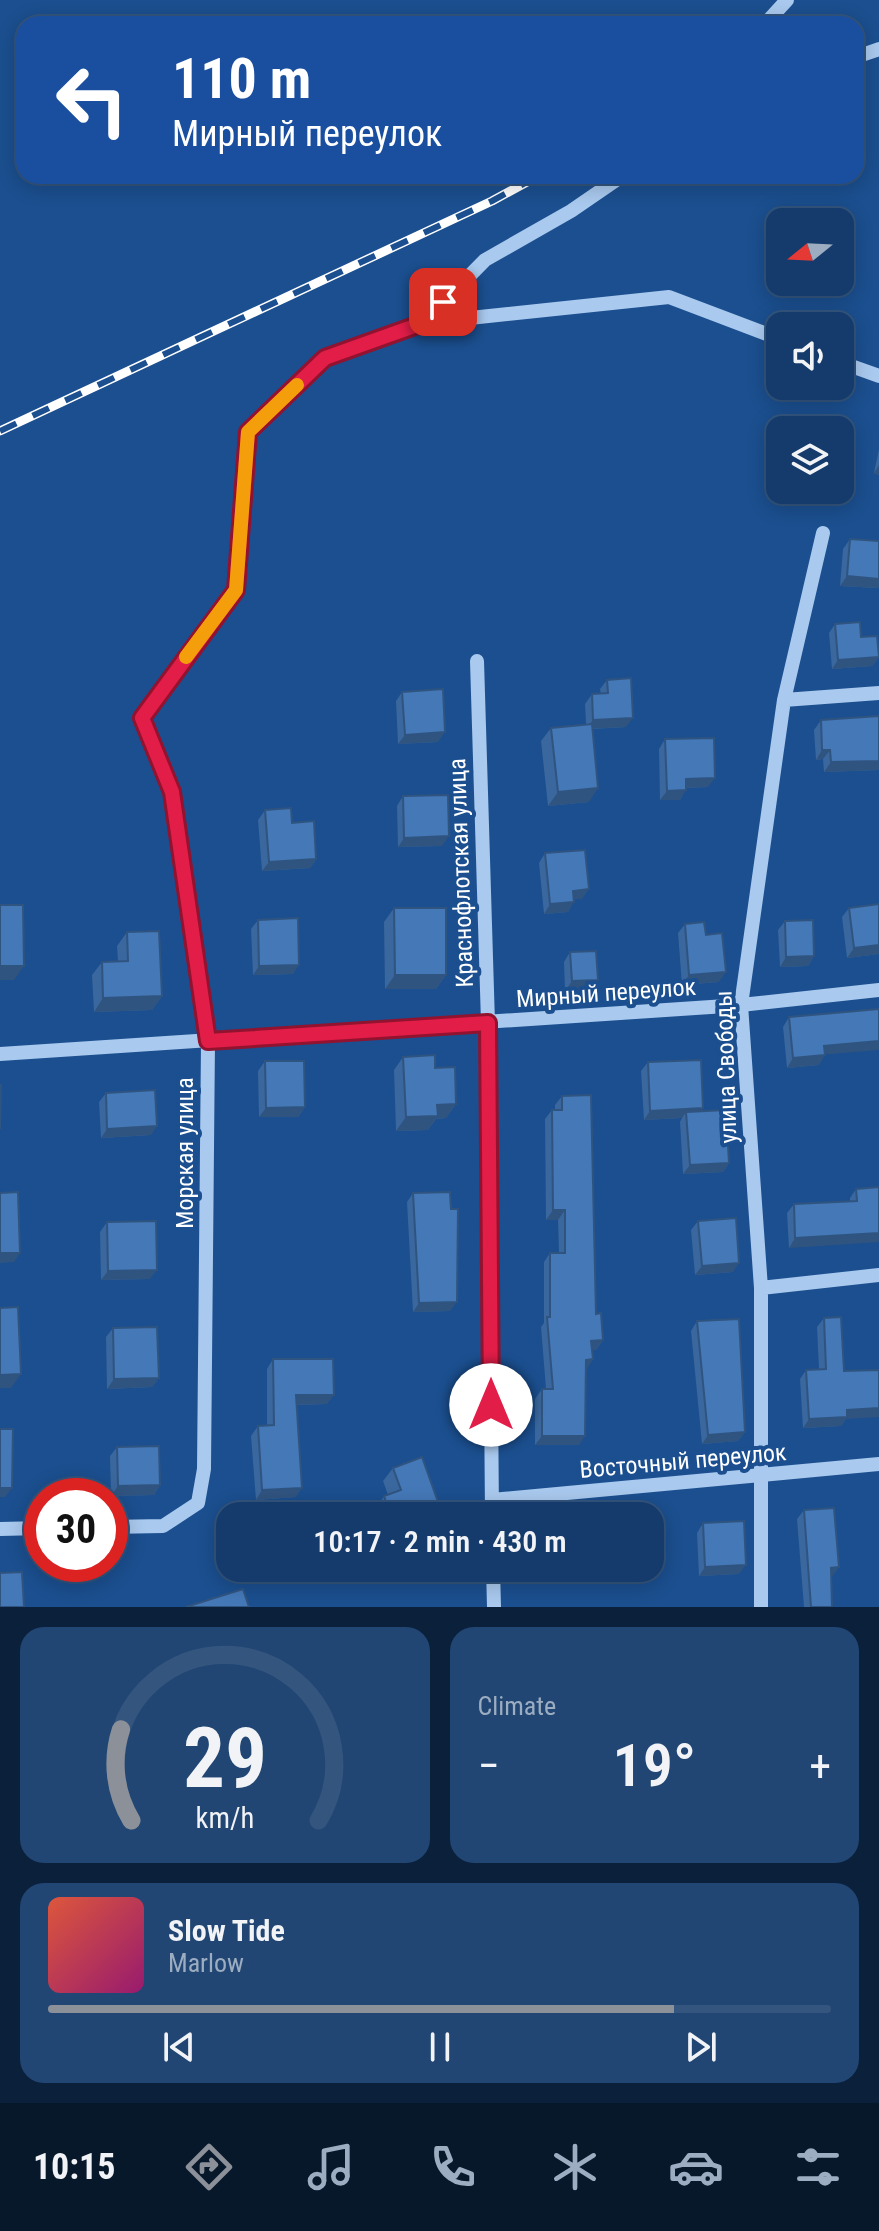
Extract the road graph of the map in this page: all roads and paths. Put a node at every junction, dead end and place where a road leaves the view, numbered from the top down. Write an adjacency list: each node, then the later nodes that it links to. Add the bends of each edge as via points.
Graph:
1 (787, 0): 2 (street)
2 (772, 16)
3 (610, 184): 4 (street, via 485,260)
4 (423, 323): 5 (street, via 669,297); 15 (street, Морская улица, via 325,358 248,432 236,590 142,718 172,792)
5 (766, 334)
6 (854, 367): 7 (street)
7 (879, 376)
8 (823, 533): 11 (street, улица Свободы)
9 (477, 661): 14 (street, Краснофлотская улица)
10 (879, 693): 11 (street)
11 (784, 700): 13 (street, улица Свободы)
12 (879, 990): 13 (street, Мирный переулок)
13 (741, 1005): 14 (street, Мирный переулок); 18 (street, улица Свободы)
14 (488, 1023): 15 (street, Мирный переулок); 21 (street, Краснофлотская улица)
15 (208, 1041): 16 (street, Мирный переулок); 22 (street, Морская улица, via 204,1469 198,1503 163,1526)
16 (0, 1054)
17 (879, 1275): 18 (street)
18 (761, 1288): 20 (street, улица Свободы)
19 (879, 1464): 20 (street, Восточный переулок)
20 (763, 1476): 21 (street, Восточный переулок); 27 (street, улица Свободы)
21 (492, 1500)
22 (128, 1527)
23 (24, 1528): 24 (street)
24 (0, 1529)
25 (493, 1582): 26 (street)
26 (494, 1607)
27 (761, 1607)

